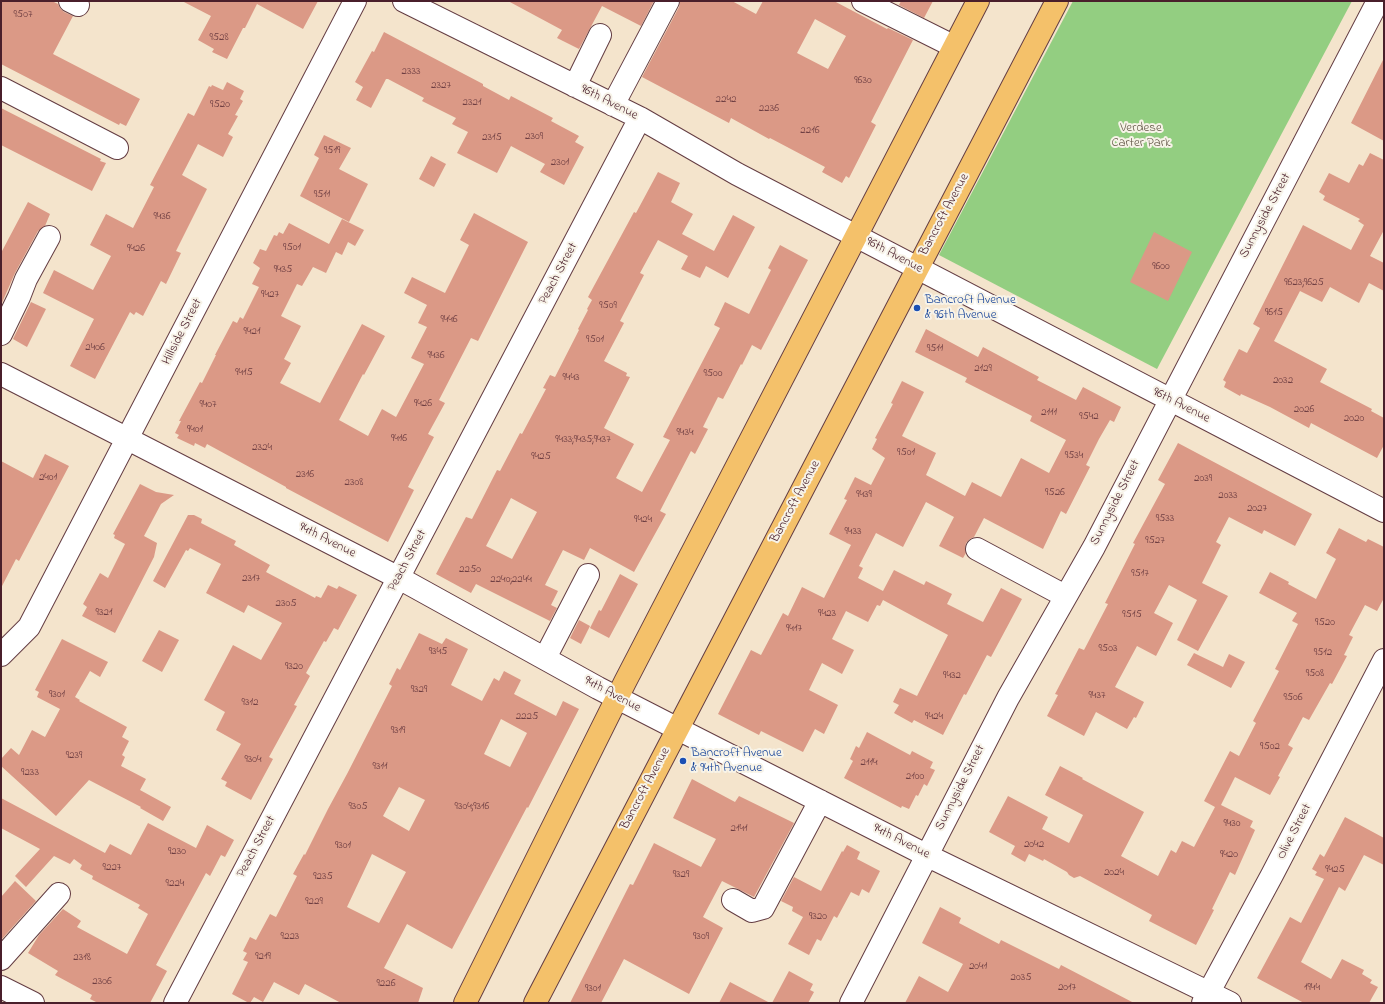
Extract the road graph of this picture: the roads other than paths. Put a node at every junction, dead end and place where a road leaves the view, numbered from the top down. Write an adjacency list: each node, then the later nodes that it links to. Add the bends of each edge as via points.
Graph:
1 (355, 1): 21 (street, Hillside Street)
2 (404, 1): 10 (street, 96th Avenue)
3 (668, 1): 12 (street)
4 (864, 1): 9 (street)
5 (978, 1): 9 (main road)
6 (1057, 1): 17 (main road, Bancroft Avenue)
7 (1378, 1): 20 (street, Sunnyside Street)
8 (600, 35): 10 (street)
9 (953, 46): 16 (main road)
10 (575, 86): 12 (street, 96th Avenue)
11 (1, 88): 14 (street)
12 (613, 105): 13 (street, 96th Avenue)
13 (640, 118): 16 (street, 96th Avenue, via 736,174); 25 (street, Peach Street)
14 (117, 148)
15 (49, 236): 18 (street)
16 (856, 236): 17 (street, 96th Avenue); 30 (main road)
17 (918, 268): 20 (street, 96th Avenue); 31 (main road, Bancroft Avenue)
18 (1, 334)
19 (1, 374): 21 (street, 94th Avenue)
20 (1170, 400): 22 (street, 96th Avenue); 26 (street, Sunnyside Street)
21 (127, 439): 25 (street, 94th Avenue); 27 (street, Hillside Street, via 29,627)
22 (1384, 511)
23 (977, 549): 26 (street)
24 (588, 576): 28 (street)
25 (399, 578): 28 (street, 94th Avenue); 40 (street, Peach Street)
26 (1066, 596): 33 (street, Sunnyside Street, via 1008,698)
27 (2, 654)
28 (545, 658): 30 (street, 94th Avenue)
29 (1384, 660): 38 (street, Olive Street)
30 (617, 698): 31 (street, 94th Avenue); 41 (main road)
31 (678, 729): 32 (street, 94th Avenue); 42 (main road, Bancroft Avenue)
32 (820, 801): 33 (street, 94th Avenue); 35 (street, via 763,908 752,911)
33 (926, 855): 38 (street, 94th Avenue); 43 (street, Sunnyside Street)
34 (59, 894): 36 (street)
35 (733, 900)
36 (1, 959)
37 (1, 987): 39 (street)
38 (1206, 998): 44 (street, 94th Avenue)
39 (33, 1003)
40 (175, 1003)
41 (465, 1003)
42 (535, 1003)
43 (851, 1003)
44 (1230, 1003)

